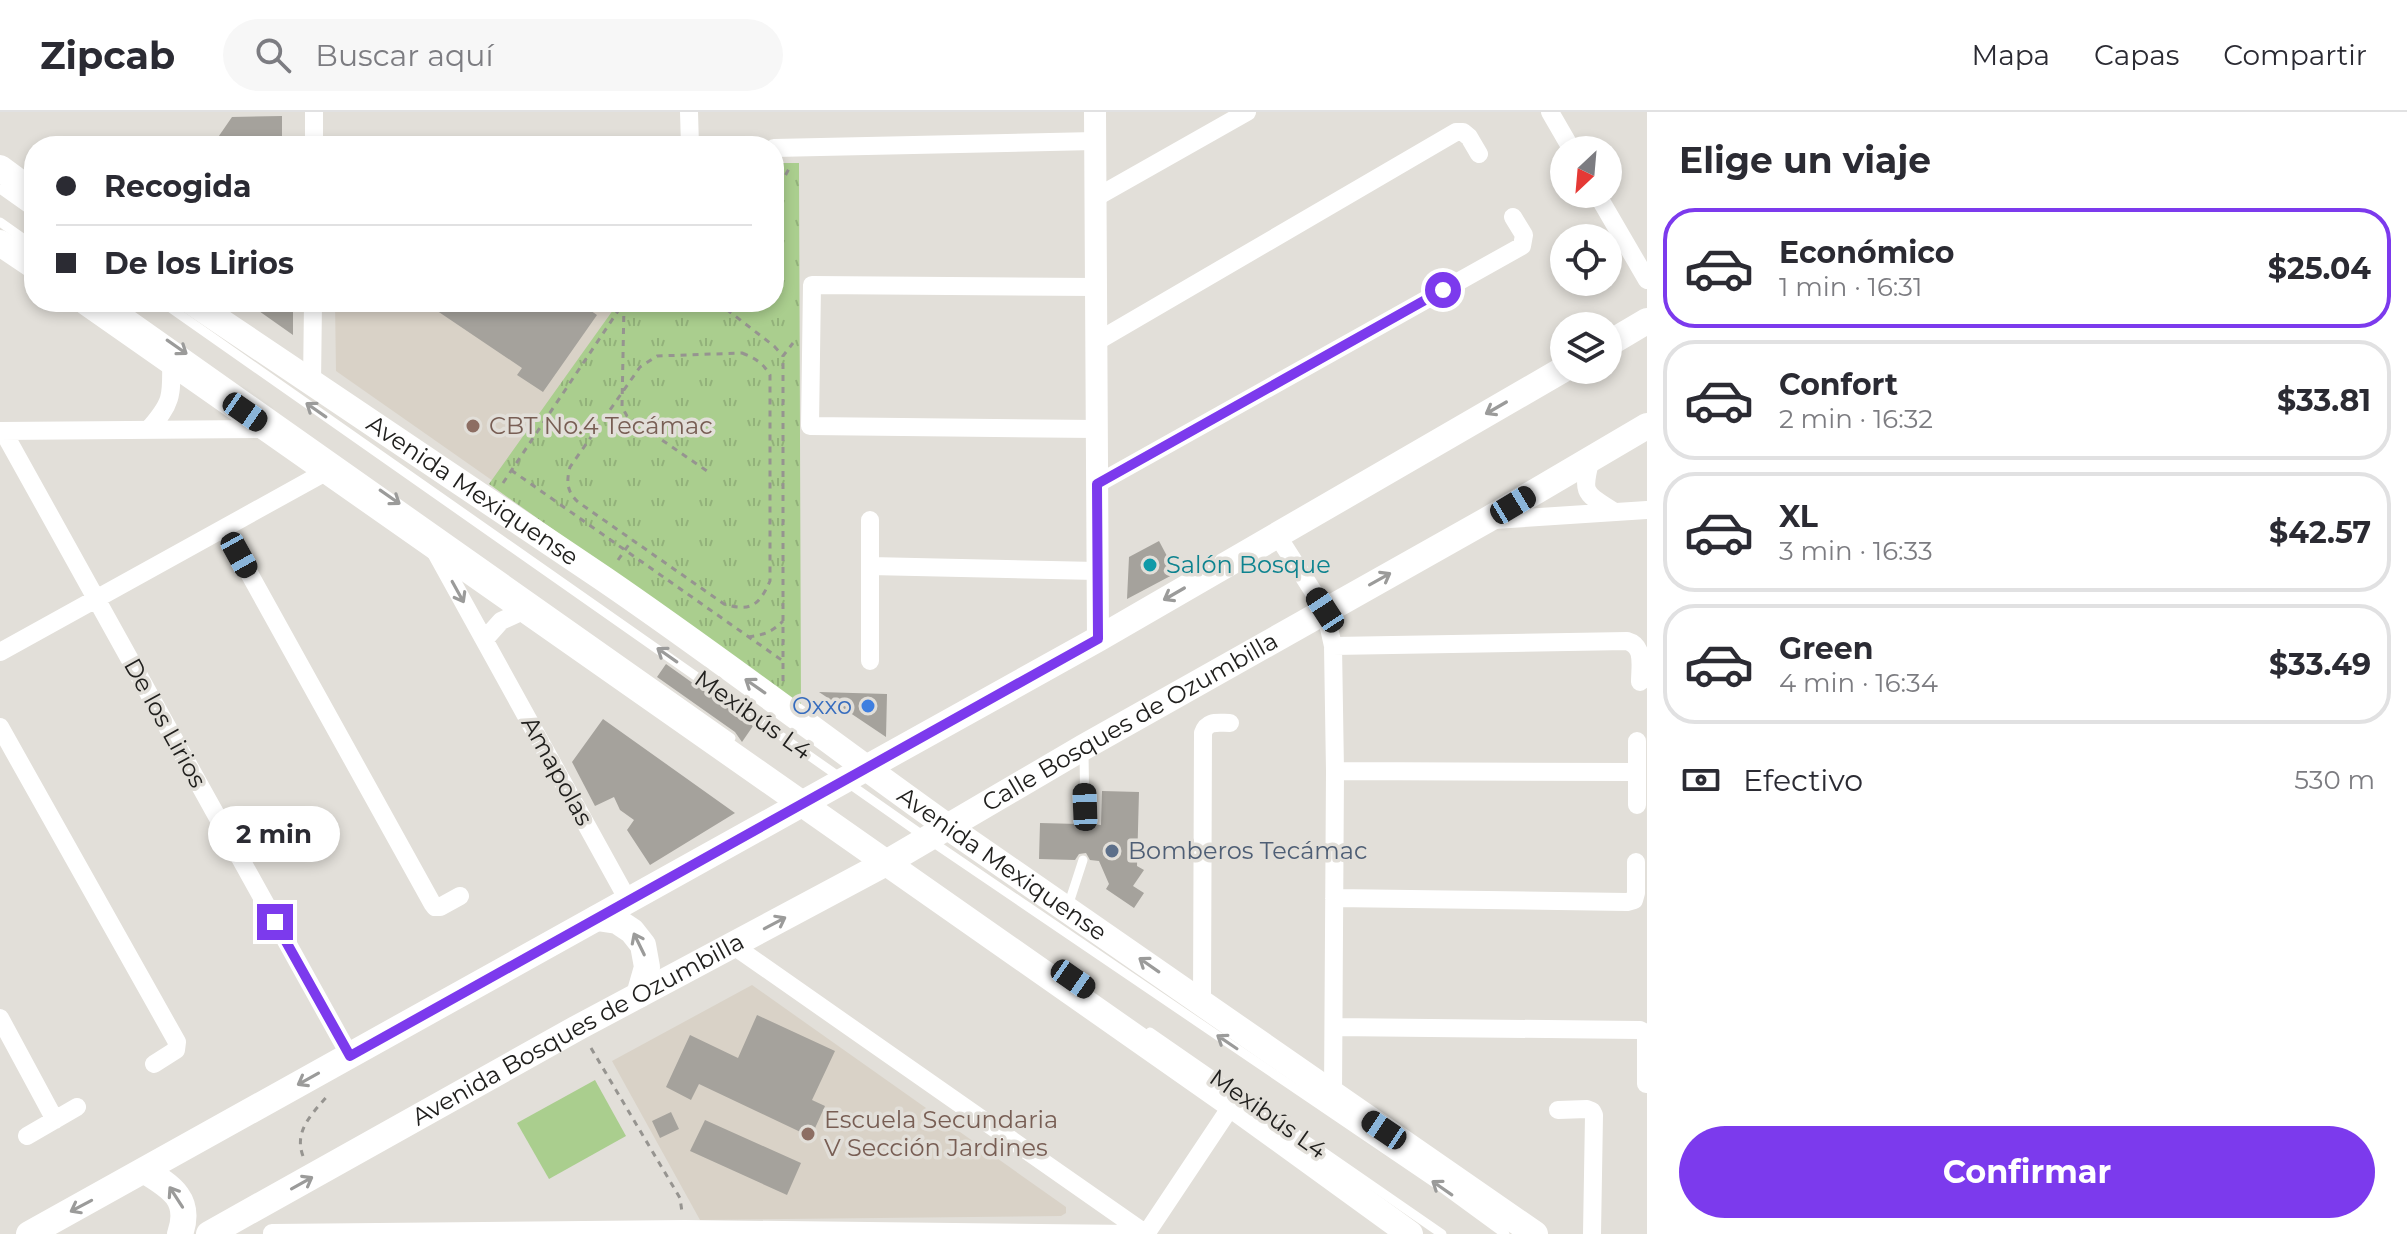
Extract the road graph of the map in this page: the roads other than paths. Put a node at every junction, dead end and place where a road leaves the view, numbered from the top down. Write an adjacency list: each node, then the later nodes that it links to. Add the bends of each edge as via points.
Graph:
1 (314, 112): 6 (street)
2 (689, 112): 7 (street)
3 (1095, 112): 9 (street)
4 (1247, 112): 15 (street)
5 (1550, 112): 8 (street)
6 (314, 136)
7 (690, 136)
8 (1564, 136)
9 (1095, 141): 10 (street); 15 (street)
10 (784, 148)
11 (1479, 154): 32 (street, via 1469,137 1456,132)
12 (0, 168): 13 (main road)
13 (24, 186)
14 (0, 189): 16 (lane)
15 (1095, 198): 24 (street)
16 (24, 206)
17 (1605, 208): 23 (street)
18 (1513, 217): 43 (street, via 1524,235 1522,246)
19 (0, 222): 20 (lane)
20 (24, 239)
21 (0, 243): 22 (main road)
22 (24, 259)
23 (1647, 280)
24 (1095, 287): 32 (street); 38 (street, via 812,285 810,426)
25 (100, 312): 33 (main road)
26 (127, 312): 65 (lane, Mexibús L4, one-way to 65)
27 (177, 312): 69 (lane, Mexibús L4, one-way to 27)
28 (207, 312): 35 (main road, Avenida Mexiquense)
29 (313, 312): 35 (street)
30 (1647, 321): 31 (main road)
31 (1622, 336)
32 (1096, 342): 38 (street)
33 (171, 361): 37 (main road); 39 (street, via 169,403)
34 (1550, 377): 49 (main road, one-way to 49)
35 (312, 384): 69 (main road, Avenida Mexiquense, one-way to 35, via 783,706)
36 (1647, 426): 41 (main road, Calle Bosques de Ozumbilla)
37 (269, 429): 39 (street); 42 (main road)
38 (1096, 429): 43 (street)
39 (148, 430): 40 (street)
40 (2, 431): 53 (street, De los Lirios)
41 (1591, 458): 45 (street, via 1586,491); 47 (main road, Calle Bosques de Ozumbilla)
42 (329, 470): 48 (street); 50 (main road)
43 (1097, 484): 52 (street)
44 (1647, 510): 45 (street)
45 (1613, 511): 47 (street)
46 (870, 520): 51 (street)
47 (1487, 520): 55 (main road, Calle Bosques de Ozumbilla, one-way to 47)
48 (224, 528): 53 (street); 77 (street, via 432,903 440,907)
49 (1277, 535): 55 (street); 57 (main road, one-way to 57)
50 (431, 544): 54 (main road); 56 (street, Amapolas, one-way to 56)
51 (870, 566): 52 (street); 60 (street)
52 (1097, 571): 57 (street)
53 (96, 598): 59 (street); 88 (street, De los Lirios)
54 (525, 610): 56 (street, via 501,621); 70 (main road)
55 (1325, 610): 58 (street); 66 (main road, Calle Bosques de Ozumbilla)
56 (485, 639): 79 (street, Amapolas)
57 (1098, 639): 69 (main road)
58 (1333, 646): 61 (street, via 1627,641 1640,650); 67 (street)
59 (0, 652)
60 (870, 661)
61 (1640, 682)
62 (1230, 723): 84 (street, via 1210,723 1203,733)
63 (0, 727): 89 (street, via 177,1042 176,1050)
64 (1637, 741): 68 (street)
65 (737, 742)
66 (1084, 747): 72 (lane); 73 (main road, Calle Bosques de Ozumbilla)
67 (1335, 771): 68 (street); 78 (street)
68 (1637, 772): 71 (street)
69 (855, 774): 70 (main road); 73 (main road, Avenida Mexiquense)
70 (812, 799): 74 (main road); 79 (main road)
71 (1637, 805)
72 (1085, 824)
73 (938, 833): 74 (main road, Avenida Bosques de Ozumbilla); 80 (main road, Avenida Mexiquense); 108 (lane, Mexibús L4, one-way to 73)
74 (894, 858): 82 (main road, Avenida Bosques de Ozumbilla, one-way to 74); 92 (main road)
75 (1083, 860): 80 (lane)
76 (1636, 862): 78 (street, via 1636,893 1627,902)
77 (460, 896)
78 (1334, 898): 87 (street)
79 (629, 902): 81 (main road)
80 (1067, 909): 84 (main road, Avenida Mexiquense, one-way to 80)
81 (597, 918): 83 (main road, one-way to 81, via 647,967 643,945 617,921); 88 (main road)
82 (734, 946): 83 (main road, Avenida Bosques de Ozumbilla); 105 (street)
83 (639, 995): 98 (main road, Avenida Bosques de Ozumbilla, one-way to 83)
84 (1202, 1001): 91 (main road, Avenida Mexiquense)
85 (0, 1018): 95 (street)
86 (1142, 1026): 107 (lane, Mexibús L4)
87 (1334, 1027): 90 (street, via 1640,1030 1646,1037); 91 (street)
88 (350, 1056): 97 (main road, one-way to 97)
89 (154, 1064)
90 (1646, 1084)
91 (1333, 1095): 109 (main road, Avenida Mexiquense)
92 (1232, 1105): 105 (street); 106 (main road)
93 (77, 1107): 95 (street)
94 (1558, 1110): 110 (street, via 1587,1109 1594,1115)
95 (55, 1120): 96 (street)
96 (27, 1136)
97 (145, 1171): 101 (main road, one-way to 101); 102 (main road, one-way to 97, via 185,1220 182,1202)
98 (271, 1200): 100 (street); 103 (main road, Avenida Bosques de Ozumbilla)
99 (685, 1232): 100 (street); 104 (street)
100 (272, 1233)
101 (29, 1234)
102 (180, 1234)
103 (209, 1234)
104 (1134, 1234)
105 (1146, 1234)
106 (1410, 1234)
107 (1442, 1234)
108 (1505, 1234)
109 (1535, 1234)
110 (1592, 1234)

